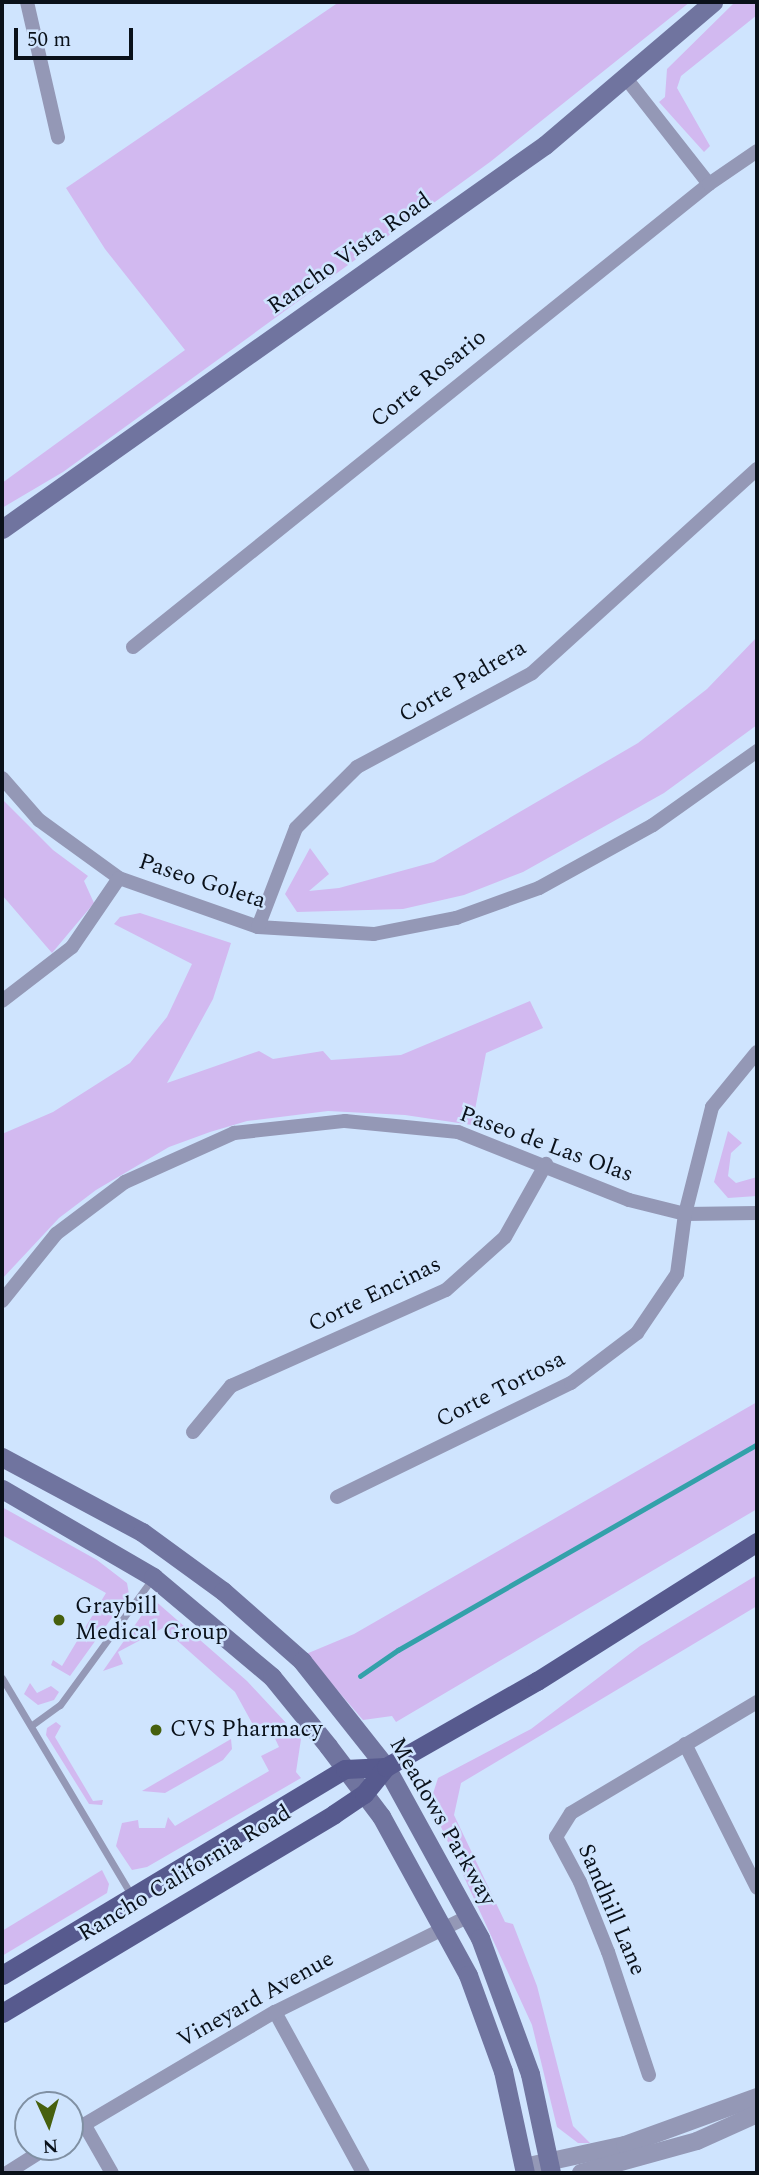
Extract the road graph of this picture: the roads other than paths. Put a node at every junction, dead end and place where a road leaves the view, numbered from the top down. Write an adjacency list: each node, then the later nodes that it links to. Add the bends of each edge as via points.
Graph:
1 (27, 2): 4 (street)
2 (713, 2): 3 (main road, Rancho Vista Road)
3 (625, 77): 6 (street); 8 (main road, Rancho Vista Road, via 534,153)
4 (58, 137)
5 (757, 152): 6 (street, Corte Rosario)
6 (709, 184): 9 (street, Corte Rosario)
7 (757, 469): 13 (street, Corte Padrera, via 532,673 357,767 296,828)
8 (2, 529)
9 (133, 646)
10 (757, 751): 13 (street, Paseo Goleta, via 653,825 539,888 456,918 374,934)
11 (2, 778): 12 (street, Paseo Goleta, via 39,820)
12 (119, 878): 13 (street, Paseo Goleta); 14 (street, via 72,947)
13 (258, 927)
14 (2, 1001)
15 (757, 1052): 18 (street, Corte Tortosa, via 712,1107)
16 (546, 1164): 18 (street, Paseo de Las Olas, via 629,1200); 19 (street, Paseo de Las Olas, via 457,1132 345,1121 234,1132 125,1182 56,1234); 20 (street, Corte Encinas, via 505,1237 446,1290 231,1386)
17 (757, 1213): 18 (street, Paseo de Las Olas)
18 (685, 1214): 23 (street, Corte Tortosa, via 677,1274 637,1333 571,1383)
19 (2, 1301)
20 (193, 1432)
21 (2, 1457): 30 (main road, Meadows Parkway, via 142,1532 223,1591 302,1661)
22 (2, 1489): 25 (main road)
23 (337, 1497)
24 (757, 1542): 30 (main road, Rancho California Road, via 537,1681)
25 (153, 1577): 28 (lane, via 60,1705); 31 (main road, via 272,1677)
26 (2, 1678): 28 (lane)
27 (757, 1702): 29 (street, Sandhill Lane)
28 (32, 1726): 34 (lane)
29 (685, 1744): 33 (street); 40 (street, Sandhill Lane, via 571,1813 556,1836 603,1941)
30 (386, 1767): 31 (main road, Rancho California Road); 32 (main road, Rancho California Road); 35 (main road, Meadows Parkway)
31 (345, 1769): 32 (main road); 34 (main road, Rancho California Road)
32 (364, 1794): 36 (main road); 39 (main road, Rancho California Road)
33 (757, 1888)
34 (133, 1898): 37 (main road, Rancho California Road)
35 (469, 1916): 36 (street, Vineyard Avenue); 45 (main road, Meadows Parkway, via 514,2025)
36 (445, 1928): 38 (street, Vineyard Avenue); 46 (main road, via 468,1975 503,2071)
37 (2, 1975)
38 (275, 2011): 43 (street, Vineyard Avenue); 49 (street)
39 (2, 2013)
40 (649, 2075)
41 (757, 2097): 45 (street, via 659,2135)
42 (757, 2114): 50 (street, via 696,2141)
43 (84, 2124): 48 (street)
44 (26, 2161): 47 (street)
45 (550, 2168): 46 (street)
46 (525, 2170)
47 (7, 2173)
48 (112, 2173)
49 (363, 2173)
50 (581, 2173)

